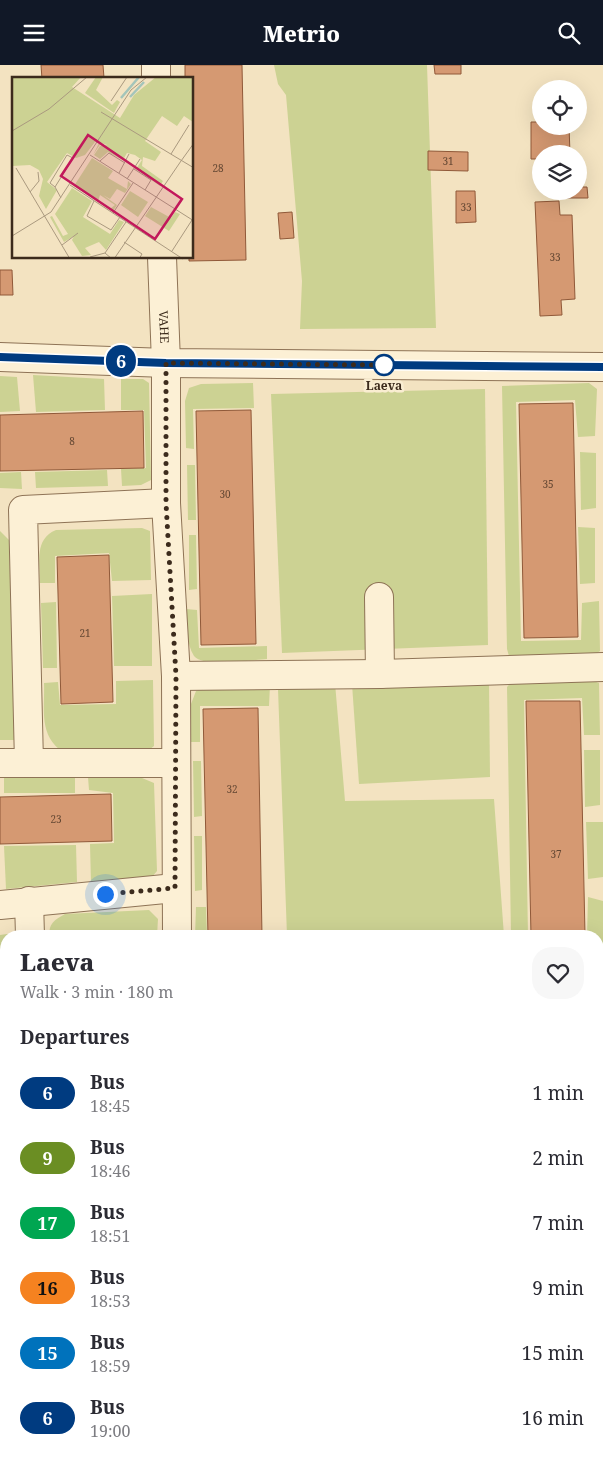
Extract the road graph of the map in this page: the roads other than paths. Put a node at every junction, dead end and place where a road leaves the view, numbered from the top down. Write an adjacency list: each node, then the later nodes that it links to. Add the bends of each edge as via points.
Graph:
1 (162, 259): 3 (street, VAHE)
2 (0, 357): 3 (street)
3 (166, 363): 4 (street); 5 (street, VAHE)
4 (603, 367)
5 (166, 503): 9 (street, VAHE); 11 (street, via 23,510)
6 (378, 597): 8 (street)
7 (603, 667): 8 (street)
8 (380, 674): 9 (street)
9 (176, 676): 12 (street, VAHE)
10 (0, 763): 11 (street)
11 (29, 763): 12 (street)
12 (176, 763): 13 (street, VAHE)
13 (175, 888): 14 (street); 17 (street, VAHE)
14 (29, 901): 15 (street); 16 (street)
15 (0, 905)
16 (30, 930)
17 (177, 930)

